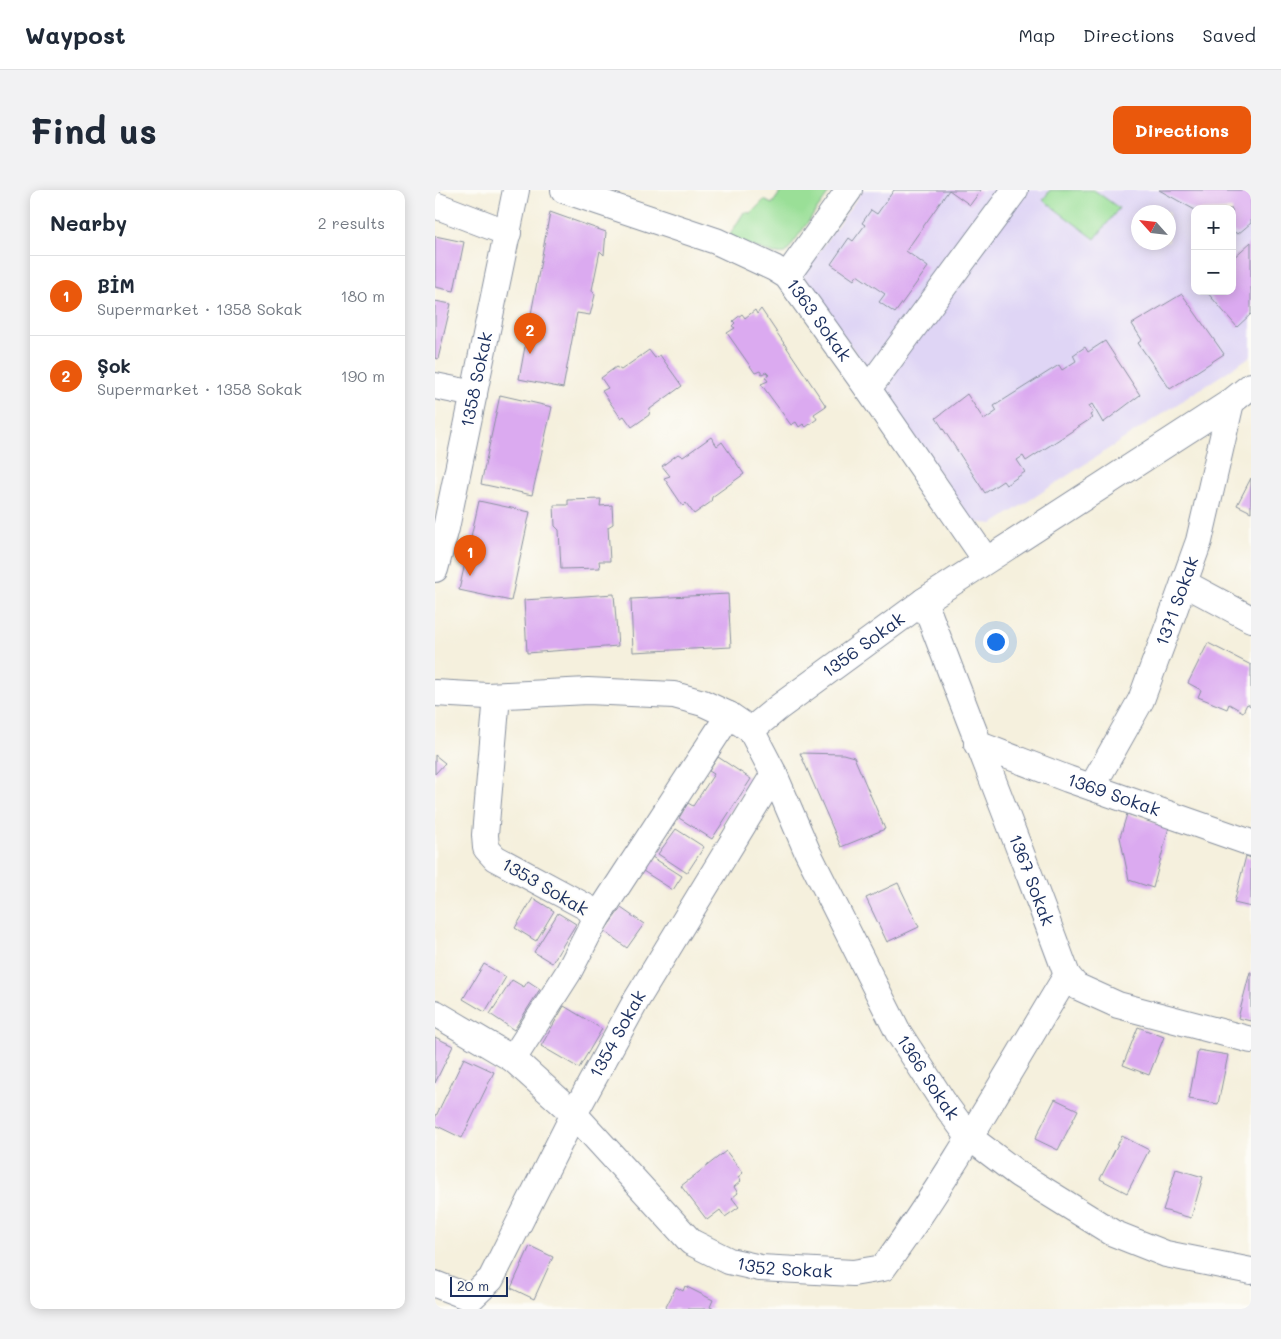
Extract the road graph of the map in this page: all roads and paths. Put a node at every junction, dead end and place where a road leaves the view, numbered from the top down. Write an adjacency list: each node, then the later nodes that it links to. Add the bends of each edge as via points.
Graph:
1 (516, 190): 6 (street, 1358 Sokak)
2 (564, 190): 7 (street, 1363 Sokak, via 716,241)
3 (849, 190): 7 (street)
4 (1015, 190): 10 (street)
5 (435, 206): 6 (street)
6 (508, 233): 11 (street, 1358 Sokak)
7 (787, 276): 10 (street, 1363 Sokak)
8 (435, 386): 11 (street)
9 (1251, 386): 12 (street, 1356 Sokak)
10 (868, 389): 13 (street, 1363 Sokak)
11 (474, 394): 14 (street, 1358 Sokak)
12 (1231, 402): 13 (street, 1356 Sokak); 15 (street, 1371 Sokak, via 1199,541)
13 (986, 560): 16 (street, 1356 Sokak)
14 (435, 569)
15 (1184, 583): 17 (street); 24 (street, 1371 Sokak, via 1141,700)
16 (924, 601): 21 (street, 1356 Sokak, via 779,706); 22 (street, 1367 Sokak)
17 (1251, 619)
18 (435, 693): 19 (street)
19 (497, 696): 20 (street, via 588,691 674,694); 26 (street, 1353 Sokak, via 485,848 495,858 587,908)
20 (729, 715): 21 (street); 26 (street)
21 (751, 730): 23 (street, 1366 Sokak)
22 (977, 744): 24 (street, 1369 Sokak); 27 (street, 1367 Sokak, via 1021,850)
23 (774, 774): 31 (street, 1354 Sokak, via 637,999); 32 (street, 1366 Sokak, via 807,851 898,1032)
24 (1092, 787): 25 (street, 1369 Sokak)
25 (1251, 843)
26 (596, 918): 30 (street, 1353 Sokak, via 568,973)
27 (1067, 976): 29 (street, via 1076,986 1118,1005); 32 (street, 1352 Sokak)
28 (435, 1013): 30 (street, 1352 Sokak)
29 (1251, 1040)
30 (513, 1059): 31 (street, 1352 Sokak)
31 (575, 1114): 32 (street, 1352 Sokak, via 691,1242 729,1261 759,1268 853,1273 883,1268); 34 (street, 1354 Sokak, via 491,1279 471,1298)
32 (969, 1137): 33 (street, 1366 Sokak, via 1018,1174 1113,1233 1166,1254)
33 (1251, 1271)
34 (435, 1284)

